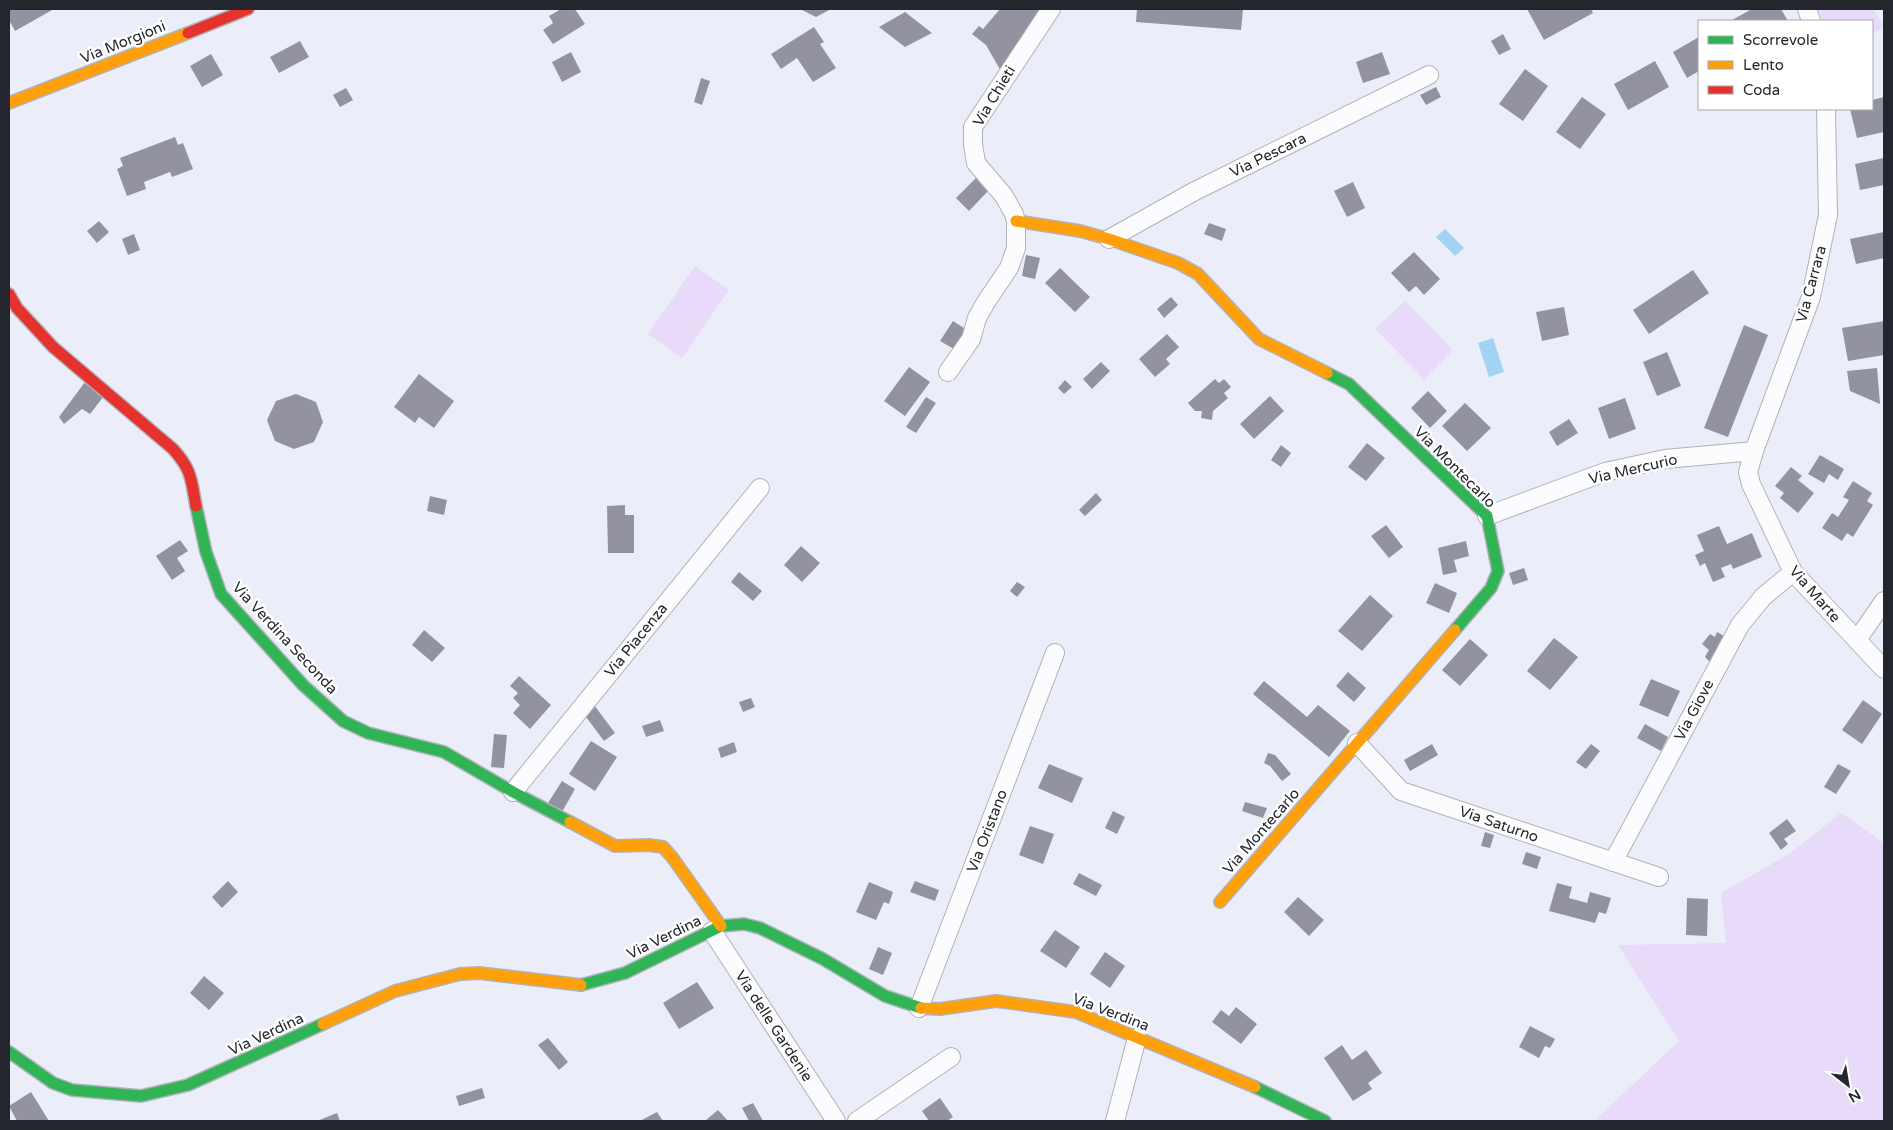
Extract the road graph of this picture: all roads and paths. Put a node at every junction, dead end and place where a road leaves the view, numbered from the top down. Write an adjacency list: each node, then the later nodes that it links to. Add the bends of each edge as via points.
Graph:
1 (248, 9): 4 (street, Via Morgioni)
2 (1051, 9): 6 (street, Via Chieti, via 973,127 976,164 1004,196)
3 (1429, 75): 7 (street, Via Pescara, via 1195,191)
4 (9, 103)
5 (1826, 110): 10 (street, Via Carrara, via 1828,215 1811,297)
6 (1016, 221): 7 (street, Via Montecarlo); 9 (street, Via Chieti, via 1016,248 1009,268 977,318 971,339)
7 (1109, 239): 12 (street, Via Montecarlo, via 1178,263 1198,274 1259,339 1349,384)
8 (9, 294): 19 (street, Via Verdina Seconda, via 16,308 53,347 186,463 209,563 221,594 303,685 343,721 386,738 444,752)
9 (948, 372)
10 (1754, 451): 12 (street, Via Mercurio, via 1665,459 1605,472); 13 (street, Via Marte, via 1748,472 1751,484)
11 (760, 488): 19 (street, Via Piacenza)
12 (1487, 516): 18 (street, Via Montecarlo, via 1498,572 1491,588)
13 (1793, 572): 15 (street, Via Marte); 20 (street, Via Giove, via 1763,598 1740,625)
14 (1884, 601): 15 (street)
15 (1857, 640): 17 (street, Via Marte)
16 (1055, 653): 24 (street, Via Oristano)
17 (1884, 669)
18 (1357, 743): 20 (street, Via Saturno, via 1402,791); 22 (street, Via Montecarlo)
19 (513, 792): 23 (street, Via Verdina Seconda, via 615,846 663,847)
20 (1613, 862): 21 (street, Via Saturno)
21 (1659, 878)
22 (1220, 902)
23 (717, 929): 24 (street, Via Verdina, via 744,924 760,928 823,959 885,996); 26 (street, Via Verdina, via 625,973 578,986 480,973 460,974 395,991 188,1085 141,1096 72,1090 53,1083); 28 (street, Via delle Gardenie)
24 (919, 1008): 25 (street, Via Verdina, via 940,1009 996,1001 1033,1005 1076,1012)
25 (1137, 1038): 30 (street); 31 (street, Via Verdina, via 1239,1079)
26 (9, 1052)
27 (951, 1057): 29 (street)
28 (836, 1121)
29 (858, 1121)
30 (1115, 1121)
31 (1325, 1121)

